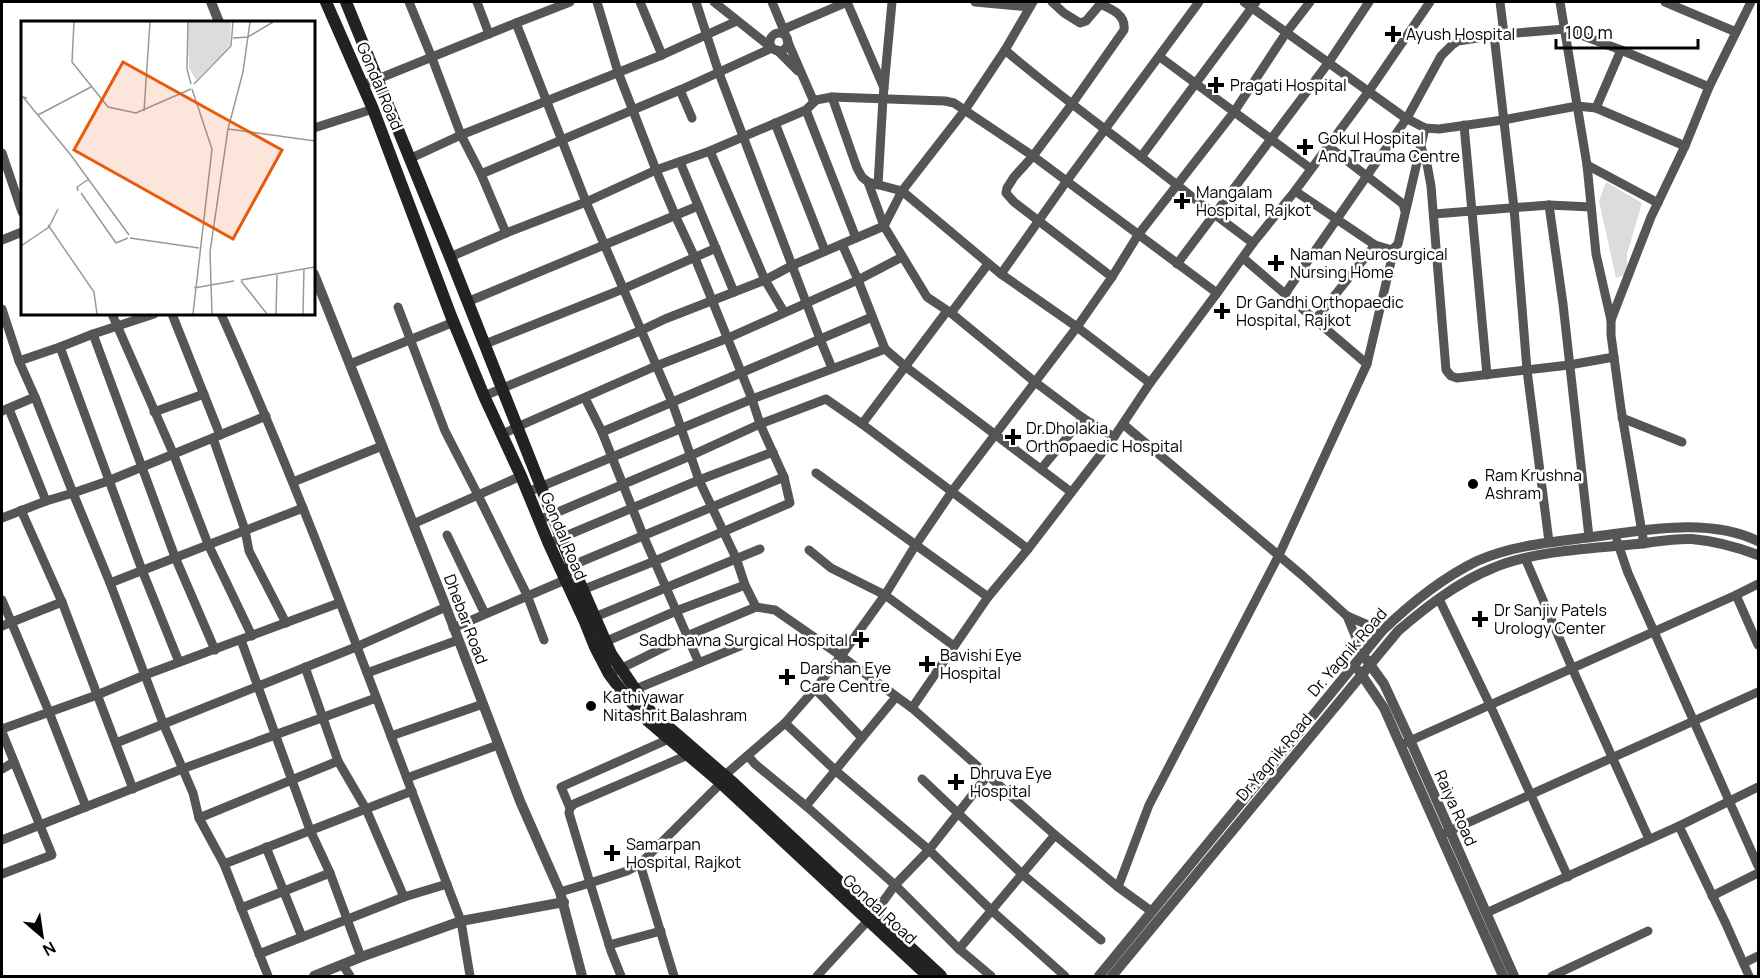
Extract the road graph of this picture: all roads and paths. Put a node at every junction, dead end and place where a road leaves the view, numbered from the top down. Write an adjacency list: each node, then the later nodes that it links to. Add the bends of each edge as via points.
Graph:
1 (211, 2): 28 (street)
2 (326, 2): 50 (main road, Gondal Road)
3 (346, 2): 48 (main road, Gondal Road)
4 (409, 2): 43 (street)
5 (477, 2): 34 (street)
6 (570, 2): 27 (street)
7 (597, 2): 45 (street)
8 (640, 2): 41 (street)
9 (696, 2): 36 (street)
10 (714, 2): 29 (street)
11 (772, 2): 37 (street)
12 (892, 2): 54 (street)
13 (975, 2): 25 (street)
14 (1052, 2): 24 (street, via 1080,23)
15 (1200, 2): 42 (street)
16 (1244, 2): 26 (street)
17 (1310, 2): 33 (street)
18 (1369, 2): 44 (street)
19 (1430, 2): 53 (street)
20 (1500, 2): 35 (street)
21 (1560, 2): 31 (street)
22 (1665, 2): 32 (street)
23 (1751, 2): 32 (street)
24 (1101, 3): 58 (street, via 1123,18 1124,30)
25 (1031, 4): 39 (street)
26 (1254, 5): 33 (street); 49 (street)
27 (544, 6): 30 (street)
28 (219, 21)
29 (737, 21): 36 (street); 38 (street)
30 (516, 23): 34 (street); 56 (street)
31 (1565, 29): 35 (street); 40 (street); 59 (street)
32 (1736, 32): 51 (street)
33 (1286, 33): 44 (street); 65 (street)
34 (489, 34): 43 (street)
35 (1499, 34): 67 (street, via 1452,45 1441,56); 68 (street)
36 (706, 35): 41 (street); 46 (street)
37 (786, 36): 38 (street, via 784,48); 38 (street, via 773,35 770,40); 47 (street); 54 (street, via 847,2)
38 (775, 49): 46 (street); 47 (street)
39 (1005, 50): 58 (street); 60 (street)
40 (1621, 50): 51 (street); 61 (street)
41 (662, 55): 45 (street)
42 (1160, 57): 49 (street); 73 (street)
43 (432, 58): 48 (street); 74 (street)
44 (1329, 62): 53 (street); 77 (street)
45 (618, 72): 56 (street); 63 (street)
46 (719, 73): 52 (street); 75 (street)
47 (802, 74): 57 (street)
48 (378, 79): 50 (street); 85 (main road, Gondal Road)
49 (1196, 83): 65 (street); 84 (street)
50 (363, 85): 62 (main road, Gondal Road)
51 (1709, 87): 79 (street)
52 (680, 90): 63 (street); 66 (street)
53 (1369, 91): 67 (street); 78 (street)
54 (884, 93): 55 (street); 60 (street, via 945,100); 93 (street)
55 (832, 97): 57 (street); 93 (street, via 857,168)
56 (546, 102): 74 (street); 76 (street)
57 (814, 102): 64 (street)
58 (1072, 104): 73 (street); 83 (street)
59 (1577, 106): 61 (street); 68 (street); 87 (street)
60 (960, 107): 83 (street); 96 (street)
61 (1596, 108): 79 (street)
62 (373, 109): 71 (street); 154 (main road, Gondal Road)
63 (633, 110): 76 (street); 89 (street)
64 (806, 110): 69 (street); 115 (street)
65 (1234, 112): 77 (street); 94 (street)
66 (692, 118)
67 (1407, 118): 72 (street); 91 (street)
68 (1503, 120): 70 (street); 102 (street)
69 (775, 123): 75 (street); 123 (street)
70 (1464, 125): 72 (street); 105 (street)
71 (315, 128)
72 (1425, 128): 80 (street)
73 (1106, 129): 84 (street); 92 (street)
74 (461, 135): 85 (street); 90 (street)
75 (744, 136): 81 (street); 130 (street)
76 (562, 139): 90 (street); 97 (street)
77 (1270, 139): 88 (street); 106 (street)
78 (1328, 146): 88 (street); 91 (street)
79 (1686, 146): 98 (street)
80 (1421, 147): 104 (street); 107 (street)
81 (710, 152): 86 (street); 134 (street)
82 (2, 153): 103 (street)
83 (1033, 156): 92 (street); 110 (street, via 1006,193)
84 (1141, 156): 94 (street)
85 (409, 159): 124 (main road, Gondal Road)
86 (680, 162): 89 (street); 100 (street)
87 (1587, 165): 98 (street); 101 (street)
88 (1310, 168): 95 (street)
89 (656, 171): 97 (street); 108 (street)
90 (481, 174): 113 (street)
91 (1367, 177): 104 (street, via 1403,204); 109 (street)
92 (1066, 182): 110 (street); 114 (street)
93 (873, 184): 96 (street); 111 (street)
94 (1178, 186): 106 (street); 114 (street)
95 (1295, 191): 109 (street); 117 (street)
96 (902, 192): 111 (street); 128 (street)
97 (586, 202): 113 (street); 120 (street)
98 (1658, 203): 153 (street)
99 (1549, 205): 101 (street); 102 (street); 169 (street)
100 (698, 206): 108 (street); 121 (street)
101 (1591, 207): 153 (street, via 1596,254)
102 (1514, 208): 105 (street); 173 (street)
103 (21, 209)
104 (1405, 211): 122 (street)
105 (1473, 211): 107 (street); 175 (street)
106 (1213, 214): 117 (street); 129 (street)
107 (1434, 214): 175 (street, via 1446,370 1457,378)
108 (675, 215): 120 (street); 126 (street)
109 (1338, 219): 119 (street); 139 (street)
110 (1039, 220): 131 (street); 133 (street)
111 (884, 226): 115 (street); 125 (street)
112 (21, 232): 116 (street)
113 (506, 232): 124 (street)
114 (1138, 235): 129 (street); 133 (street)
115 (856, 238): 118 (street)
116 (2, 240)
117 (1253, 243): 127 (street)
118 (842, 244): 123 (street); 135 (street)
119 (1375, 245): 122 (street); 152 (street)
120 (605, 246): 136 (street); 141 (street)
121 (716, 248): 126 (street); 137 (street)
122 (1394, 249): 168 (street)
123 (825, 251): 130 (street)
124 (450, 257): 141 (main road, Gondal Road)
125 (902, 257): 135 (street); 146 (street, via 927,297)
126 (695, 258): 136 (street); 140 (street)
127 (1243, 258): 138 (street); 139 (street)
128 (988, 264): 131 (street); 146 (street)
129 (1177, 264): 138 (street)
130 (793, 265): 134 (street); 142 (street)
131 (1001, 274): 156 (street)
132 (315, 276): 167 (street, Dhebar Road)
133 (1112, 277): 156 (street)
134 (765, 280): 137 (street); 145 (street)
135 (858, 280): 142 (street); 151 (street)
136 (623, 289): 157 (street); 162 (street)
137 (734, 292): 140 (street)
138 (1217, 293): 177 (street)
139 (1285, 294): 152 (street)
140 (712, 300): 157 (street); 159 (street)
141 (467, 302): 162 (main road, Gondal Road)
142 (806, 303): 145 (street); 161 (street)
143 (398, 307): 160 (street)
144 (2, 309): 166 (street)
145 (784, 312): 159 (street)
146 (949, 312): 171 (street); 176 (street)
147 (113, 315): 155 (street)
148 (151, 315): 155 (street)
149 (172, 315): 179 (street)
150 (221, 315): 187 (street)
151 (872, 317): 161 (street); 164 (street)
152 (1315, 320): 168 (street)
153 (1611, 321): 165 (street)
154 (453, 322): 160 (street); 180 (main road, Gondal Road)
155 (118, 325): 158 (street); 186 (street)
156 (1077, 327): 176 (street); 177 (street)
157 (642, 330): 170 (street); 178 (street)
158 (93, 334): 163 (street); 206 (street)
159 (728, 338): 170 (street); 174 (street)
160 (410, 339): 167 (street); 220 (street, via 445,431)
161 (820, 339): 172 (street); 174 (street)
162 (485, 344): 178 (main road, Gondal Road)
163 (60, 347): 166 (street); 212 (street)
164 (885, 349): 171 (street); 172 (street)
165 (1614, 357): 169 (street); 189 (street)
166 (19, 361): 181 (street)
167 (350, 364): 201 (street, Dhebar Road)
168 (1367, 364): 248 (street)
169 (1569, 365): 173 (street); 236 (street)
170 (656, 366): 182 (street); 184 (street)
171 (906, 367): 191 (street); 196 (street)
172 (832, 368): 183 (street)
173 (1527, 370): 175 (street); 239 (street)
174 (740, 372): 183 (street); 184 (street)
175 (1486, 375)
176 (1035, 382): 188 (street); 196 (street)
177 (1150, 382): 192 (street)
178 (502, 388): 180 (street); 193 (main road, Gondal Road)
179 (204, 394): 186 (street); 198 (street)
180 (484, 396): 197 (main road, Gondal Road)
181 (35, 397): 185 (street); 219 (street)
182 (585, 398): 193 (street); 195 (street)
183 (752, 399): 190 (street); 194 (street)
184 (672, 402): 194 (street); 195 (street)
185 (5, 410): 221 (street)
186 (154, 412): 203 (street)
187 (266, 416): 198 (street); 213 (street)
188 (1083, 418): 199 (street); 207 (street)
189 (1622, 418): 200 (street); 231 (street)
190 (760, 424): 191 (street, via 822,399); 202 (street); 204 (street)
191 (862, 424): 216 (street)
192 (1123, 424): 199 (street); 248 (street)
193 (517, 427): 197 (street); 215 (main road, Gondal Road)
194 (681, 430): 204 (street); 205 (street)
195 (602, 432): 205 (street)
196 (994, 434): 207 (street); 216 (street)
197 (501, 435): 209 (main road, Gondal Road)
198 (216, 436): 203 (street); 230 (street)
199 (1114, 437): 218 (street)
200 (1682, 442)
201 (382, 446): 213 (street); 229 (street, Dhebar Road)
202 (773, 452): 210 (street); 211 (street)
203 (173, 453): 206 (street); 241 (street)
204 (690, 456): 211 (street); 214 (street)
205 (613, 458): 214 (street); 215 (street)
206 (143, 467): 212 (street); 250 (street)
207 (1041, 469): 218 (street)
208 (816, 473): 243 (street)
209 (521, 476): 217 (main road, Gondal Road); 220 (street)
210 (784, 477): 222 (street); 232 (street, via 790,503)
211 (699, 480): 222 (street); 224 (street)
212 (108, 481): 219 (street); 254 (street)
213 (293, 482): 223 (street)
214 (623, 484): 224 (street); 226 (street)
215 (541, 486): 217 (street); 226 (main road, Gondal Road)
216 (952, 490): 243 (street); 246 (street)
217 (528, 492): 228 (main road, Gondal Road)
218 (1071, 492): 246 (street)
219 (73, 493): 221 (street); 256 (street)
220 (478, 495): 229 (street); 263 (street)
221 (46, 501): 225 (street)
222 (711, 506): 232 (street); 235 (street)
223 (303, 508): 230 (street); 268 (street)
224 (633, 509): 235 (street); 237 (street)
225 (21, 510): 227 (street); 267 (street)
226 (552, 514): 228 (street); 237 (main road, Gondal Road)
227 (2, 518)
228 (539, 520): 242 (main road, Gondal Road)
229 (413, 524): 269 (street, Dhebar Road)
230 (245, 530): 241 (street); 275 (street, via 254,563)
231 (1642, 530): 233 (street, Dr. Yagnik Road); 238 (street, Dr. Yagnik Road, via 1705,529); 240 (street)
232 (722, 532): 251 (street); 253 (street)
233 (1616, 534): 236 (street, Dr. Yagnik Road); 244 (street)
234 (447, 535): 272 (street)
235 (643, 535): 253 (street); 255 (street)
236 (1589, 537): 239 (street, Dr. Yagnik Road)
237 (561, 538): 242 (street); 255 (main road, Gondal Road)
238 (1758, 541)
239 (1549, 542): 278 (street, Dr. Yagnik Road, via 1498,553 1459,571)
240 (1644, 543): 244 (street, Dr.Yagnik Road); 249 (street, Dr.Yagnik Road, via 1689,539)
241 (208, 544): 250 (street); 280 (street)
242 (549, 544): 255 (main road, Gondal Road)
243 (915, 546): 261 (street); 264 (street)
244 (1618, 546): 252 (street, Dr.Yagnik Road); 279 (street)
245 (760, 549): 251 (street)
246 (1028, 549): 264 (street)
247 (809, 550): 261 (street, via 831,568)
248 (1279, 555): 273 (street); 370 (street, via 1149,805)
249 (1758, 555)
250 (175, 557): 254 (street); 290 (street)
251 (736, 558): 258 (street); 259 (street)
252 (1525, 558): 265 (street, Dr.Yagnik Road, via 1470,578); 298 (street)
253 (655, 561): 259 (street); 260 (street)
254 (142, 570): 256 (street); 293 (street)
255 (566, 572): 260 (main road, Gondal Road); 263 (street)
256 (110, 583): 301 (street)
257 (1758, 584): 262 (street)
258 (745, 585): 270 (street); 271 (street)
259 (666, 588): 271 (street); 274 (street)
260 (577, 592): 274 (main road, Gondal Road)
261 (885, 595): 288 (street); 292 (street)
262 (1736, 595): 279 (street); 286 (street)
263 (527, 596): 272 (street); 284 (street)
264 (988, 597): 288 (street)
265 (1439, 599): 296 (street, Dr.Yagnik Road, via 1398,631); 311 (street)
266 (2, 600): 276 (street)
267 (62, 602): 276 (street); 307 (street)
268 (339, 603): 275 (street); 289 (street)
269 (446, 607): 277 (street, Dhebar Road); 289 (street)
270 (756, 608): 281 (street); 292 (street, via 775,610)
271 (676, 611): 281 (street); 285 (street)
272 (485, 614): 277 (street)
273 (1347, 616): 278 (street); 291 (street)
274 (590, 620): 285 (main road, Gondal Road)
275 (286, 623): 280 (street)
276 (6, 624): 313 (street)
277 (453, 628): 283 (street, Dhebar Road)
278 (1382, 630): 291 (street, Dr. Yagnik Road)
279 (1654, 631): 298 (street); 315 (street)
280 (252, 636): 282 (street)
281 (687, 636): 294 (street); 299 (street)
282 (241, 640): 290 (street); 303 (street)
283 (458, 640): 300 (street); 310 (street, Dhebar Road)
284 (544, 640)
285 (600, 645): 299 (main road, Gondal Road)
286 (1758, 645)
287 (740, 646): 294 (street)
288 (954, 646): 312 (street)
289 (356, 647): 297 (street); 300 (street)
290 (215, 650): 293 (street)
291 (1363, 655): 295 (street, Dr. Yagnik Road); 296 (street, Raiya Road)
292 (841, 656): 304 (street); 308 (street)
293 (179, 662): 301 (street)
294 (699, 663): 305 (street)
295 (1355, 664): 302 (street, Raiya Road); 377 (street, Dr. Yagnik Road)
296 (1370, 664): 302 (street, Dr.Yagnik Road); 323 (street, Raiya Road, via 1384,684)
297 (305, 667): 303 (street); 314 (street)
298 (1572, 668): 311 (street); 328 (street)
299 (615, 671): 305 (main road, Gondal Road)
300 (367, 673): 309 (street)
301 (145, 675): 307 (street); 316 (street)
302 (1362, 675): 323 (street, Raiya Road); 406 (street, Dr.Yagnik Road)
303 (257, 687): 316 (street); 319 (street)
304 (815, 689): 317 (street); 321 (street)
305 (629, 692): 322 (main road, Gondal Road, via 648,721); 338 (main road, Gondal Road)
306 (1758, 692): 315 (street)
307 (97, 695): 313 (street); 324 (street)
308 (896, 697): 312 (street); 321 (street)
309 (376, 698): 314 (street); 320 (street)
310 (483, 704): 320 (street); 325 (street, Dhebar Road)
311 (1490, 705): 323 (street); 342 (street)
312 (912, 708): 334 (street)
313 (49, 712): 318 (street); 345 (street)
314 (322, 718): 319 (street); 329 (street)
315 (1694, 720): 328 (street); 343 (street)
316 (163, 723): 324 (street); 332 (street)
317 (785, 723): 327 (street); 333 (street)
318 (2, 730): 330 (street)
319 (275, 734): 332 (street); 337 (street)
320 (390, 736): 335 (street)
321 (862, 738): 333 (street)
322 (669, 739): 326 (main road, Gondal Road); 346 (street, via 561,787)
323 (1405, 742): 353 (street, Raiya Road)
324 (116, 743): 340 (street)
325 (498, 745): 335 (street); 374 (street, Dhebar Road)
326 (688, 756): 338 (main road, Gondal Road); 346 (street)
327 (747, 756): 338 (street); 344 (street)
328 (1614, 757): 342 (street); 355 (street)
329 (338, 761): 337 (street); 347 (street)
330 (14, 762): 331 (street); 350 (street)
331 (2, 769)
332 (182, 769): 340 (street); 349 (street, via 193,793)
333 (836, 771): 344 (street); 358 (street)
334 (988, 775): 348 (street); 354 (street)
335 (407, 778): 341 (street)
336 (922, 778): 348 (street)
337 (293, 779): 349 (street); 352 (street)
338 (723, 779): 360 (street); 379 (main road, Gondal Road)
339 (1758, 787): 343 (street)
340 (133, 789): 345 (street)
341 (412, 791): 347 (street); 368 (street)
342 (1531, 795): 353 (street); 366 (street)
343 (1729, 801): 351 (street); 361 (street)
344 (806, 806): 369 (street)
345 (86, 807): 350 (street)
346 (570, 808): 367 (street)
347 (366, 809): 352 (street); 373 (street)
348 (959, 813): 358 (street); 365 (street)
349 (198, 818): 359 (street)
350 (40, 826): 356 (street); 364 (street, via 52,855)
351 (1679, 826): 355 (street); 372 (street)
352 (310, 830): 357 (street); 362 (street)
353 (1445, 833): 378 (street, Raiya Road); 407 (street, Raiya Road)
354 (1055, 836): 365 (street); 370 (street)
355 (1649, 839): 366 (street)
356 (2, 840)
357 (267, 847): 359 (street); 371 (street)
358 (929, 850): 369 (street); 376 (street)
359 (224, 864): 375 (street)
360 (640, 864): 367 (street); 382 (street)
361 (1758, 866)
362 (330, 873): 371 (street); 380 (street)
363 (1758, 873): 372 (street)
364 (2, 874)
365 (1022, 874): 376 (street); 385 (street)
366 (1568, 877): 378 (street)
367 (590, 883): 374 (street); 386 (street)
368 (447, 884): 373 (street); 381 (street)
369 (895, 885): 379 (street); 387 (street)
370 (1118, 887): 377 (street)
371 (283, 892): 375 (street); 384 (street)
372 (1712, 896): 391 (street)
373 (404, 897): 380 (street)
374 (562, 897): 381 (street); 397 (street, Dhebar Road)
375 (241, 908): 388 (street)
376 (991, 910): 387 (street); 404 (street)
377 (1151, 911): 405 (street, Dr. Yagnik Road)
378 (1486, 913): 408 (street, Raiya Road)
379 (871, 918): 400 (street); 401 (main road, Gondal Road); 402 (main road, Gondal Road)
380 (348, 919): 384 (street); 390 (street)
381 (461, 921): 390 (street); 396 (street)
382 (661, 931): 386 (street); 399 (street)
383 (1648, 931): 409 (street)
384 (302, 937): 388 (street)
385 (1101, 940)
386 (609, 945): 398 (street)
387 (959, 949): 403 (street)
388 (259, 954): 393 (street)
389 (1758, 956): 391 (street)
390 (361, 957): 392 (street)
391 (1744, 963): 410 (street)
392 (343, 965): 394 (street); 395 (street)
393 (268, 976)
394 (314, 976)
395 (350, 976)
396 (470, 976)
397 (582, 976)
398 (621, 976)
399 (674, 976)
400 (818, 976)
401 (928, 976)
402 (941, 976)
403 (991, 976)
404 (1065, 976)
405 (1099, 976)
406 (1112, 976)
407 (1503, 976)
408 (1514, 976)
409 (1552, 976)
410 (1749, 976)

